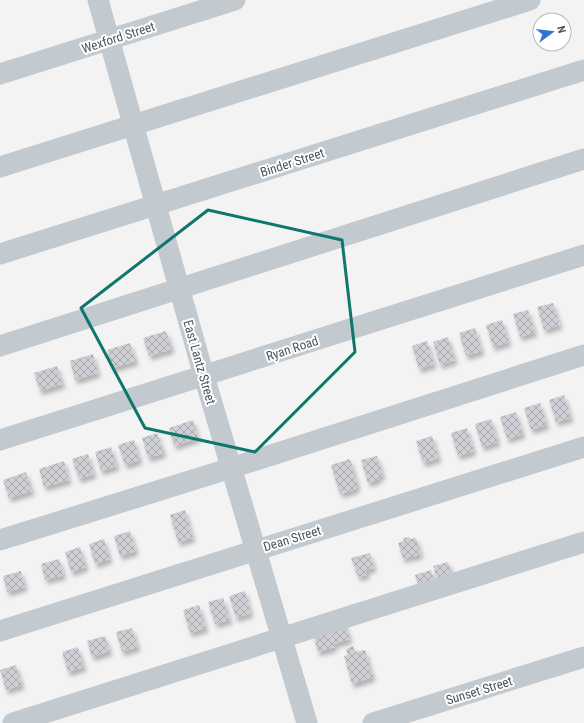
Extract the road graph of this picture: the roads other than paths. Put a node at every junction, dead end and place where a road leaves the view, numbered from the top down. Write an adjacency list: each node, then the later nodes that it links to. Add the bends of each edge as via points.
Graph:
1 (98, 0): 4 (street, East Lantz Street)
2 (235, 0): 4 (street, Wexford Street)
3 (530, 0): 7 (street)
4 (109, 40): 6 (street, Wexford Street); 7 (street, East Lantz Street)
5 (584, 70): 10 (street, Binder Street)
6 (0, 74)
7 (133, 125): 9 (street); 10 (street, East Lantz Street)
8 (584, 159): 13 (street)
9 (0, 167)
10 (156, 205): 11 (street, Binder Street); 13 (street, East Lantz Street)
11 (0, 254)
12 (584, 255): 16 (street, Ryan Road)
13 (179, 289): 14 (street); 16 (street, East Lantz Street)
14 (0, 346)
15 (584, 355): 19 (street)
16 (204, 376): 17 (street, Ryan Road); 19 (street, East Lantz Street)
17 (0, 440)
18 (584, 446): 22 (street, Dean Street)
19 (231, 468): 20 (street); 22 (street, East Lantz Street)
20 (0, 540)
21 (584, 542): 24 (street)
22 (255, 550): 23 (street, Dean Street); 24 (street, East Lantz Street)
23 (0, 630)
24 (282, 637): 26 (street); 27 (street, East Lantz Street)
25 (584, 657): 28 (street, Sunset Street)
26 (13, 723)
27 (307, 723)
28 (373, 723)

